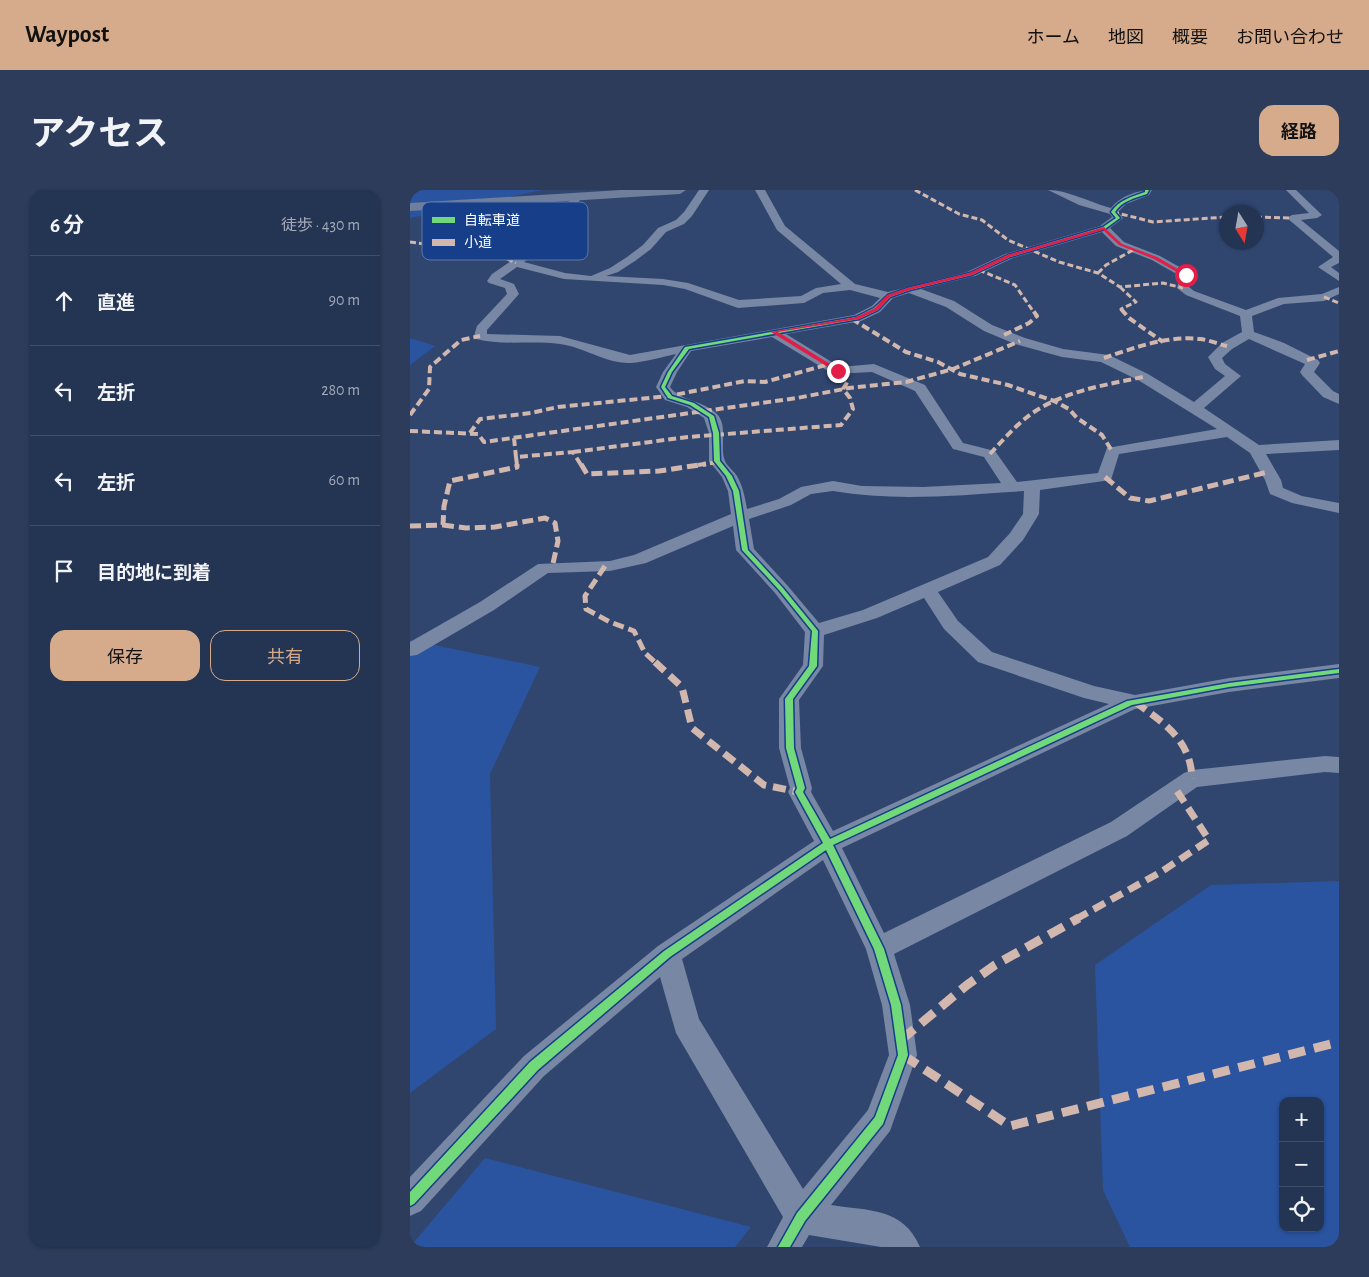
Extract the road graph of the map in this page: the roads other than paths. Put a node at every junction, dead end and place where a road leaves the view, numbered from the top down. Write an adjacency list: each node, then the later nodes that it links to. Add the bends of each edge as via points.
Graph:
1 (680, 190): 7 (highway)
2 (704, 190): 16 (street, via 688,214 680,222 662,230 648,247 614,270)
3 (760, 190): 17 (street, via 781,228)
4 (1053, 190): 10 (street)
5 (1147, 190): 10 (street, via 1116,206)
6 (1291, 190): 12 (street, via 1317,215 1292,218)
7 (577, 197): 8 (highway); 9 (street)
8 (494, 202)
9 (573, 202)
10 (1113, 212): 11 (street, via 1118,218)
11 (1104, 228): 18 (street, via 1009,256 971,274); 21 (street, via 1120,244 1156,258 1186,275 1183,288 1190,293)
12 (1339, 257): 15 (street, via 1324,267)
13 (520, 260): 14 (street)
14 (516, 263): 16 (street); 24 (street, via 493,281 510,286 513,294 481,329 480,336 560,340 630,359)
15 (1339, 278)
16 (589, 279): 17 (street, via 688,286 738,304 804,299 820,290)
17 (851, 286): 20 (street)
18 (908, 289): 20 (street); 26 (street, via 950,304 988,328 1020,341 1062,353 1104,358)
19 (1339, 290): 21 (street, via 1324,297 1282,301)
20 (889, 296): 22 (street, via 876,309 857,318)
21 (1246, 314): 23 (street)
22 (774, 332): 24 (street); 31 (street, via 838,371 874,368 920,388 958,446 990,454)
23 (1248, 334): 25 (street, via 1313,364 1307,372 1328,394); 26 (street, via 1215,357 1220,366 1234,376)
24 (687, 348): 33 (street, via 664,387 670,397 692,404 711,416 716,433 716,461 736,491)
25 (1339, 400)
26 (1195, 408): 27 (street)
27 (1229, 432): 29 (street); 30 (street, via 1112,452 1105,478)
28 (1339, 444): 29 (street)
29 (1256, 450): 32 (street, via 1276,490 1298,500)
30 (1032, 486): 31 (street); 34 (street, via 1031,514 1017,536 994,561)
31 (1012, 488): 33 (street, via 870,492 833,486 807,490 785,502)
32 (1339, 508)
33 (739, 517): 35 (street, via 746,550); 36 (street, via 640,558 610,566 544,568 487,606)
34 (927, 589): 35 (street, via 870,614); 38 (street, via 951,625 985,657 1091,693)
35 (815, 631): 40 (street, via 812,666 789,699 790,748 801,788 799,792)
36 (410, 650)
37 (1339, 671): 38 (street, via 1229,685)
38 (1135, 702): 40 (street)
39 (1339, 766): 41 (street, via 1325,764 1192,779 1119,829)
40 (828, 844): 41 (street); 42 (street)
41 (879, 948): 44 (street, via 896,1005 903,1055 879,1120)
42 (667, 954): 43 (street, via 534,1066); 44 (street, via 686,1024)
43 (410, 1200)
44 (801, 1217): 45 (street); 46 (street, via 888,1231)
45 (784, 1247)
46 (903, 1247)

